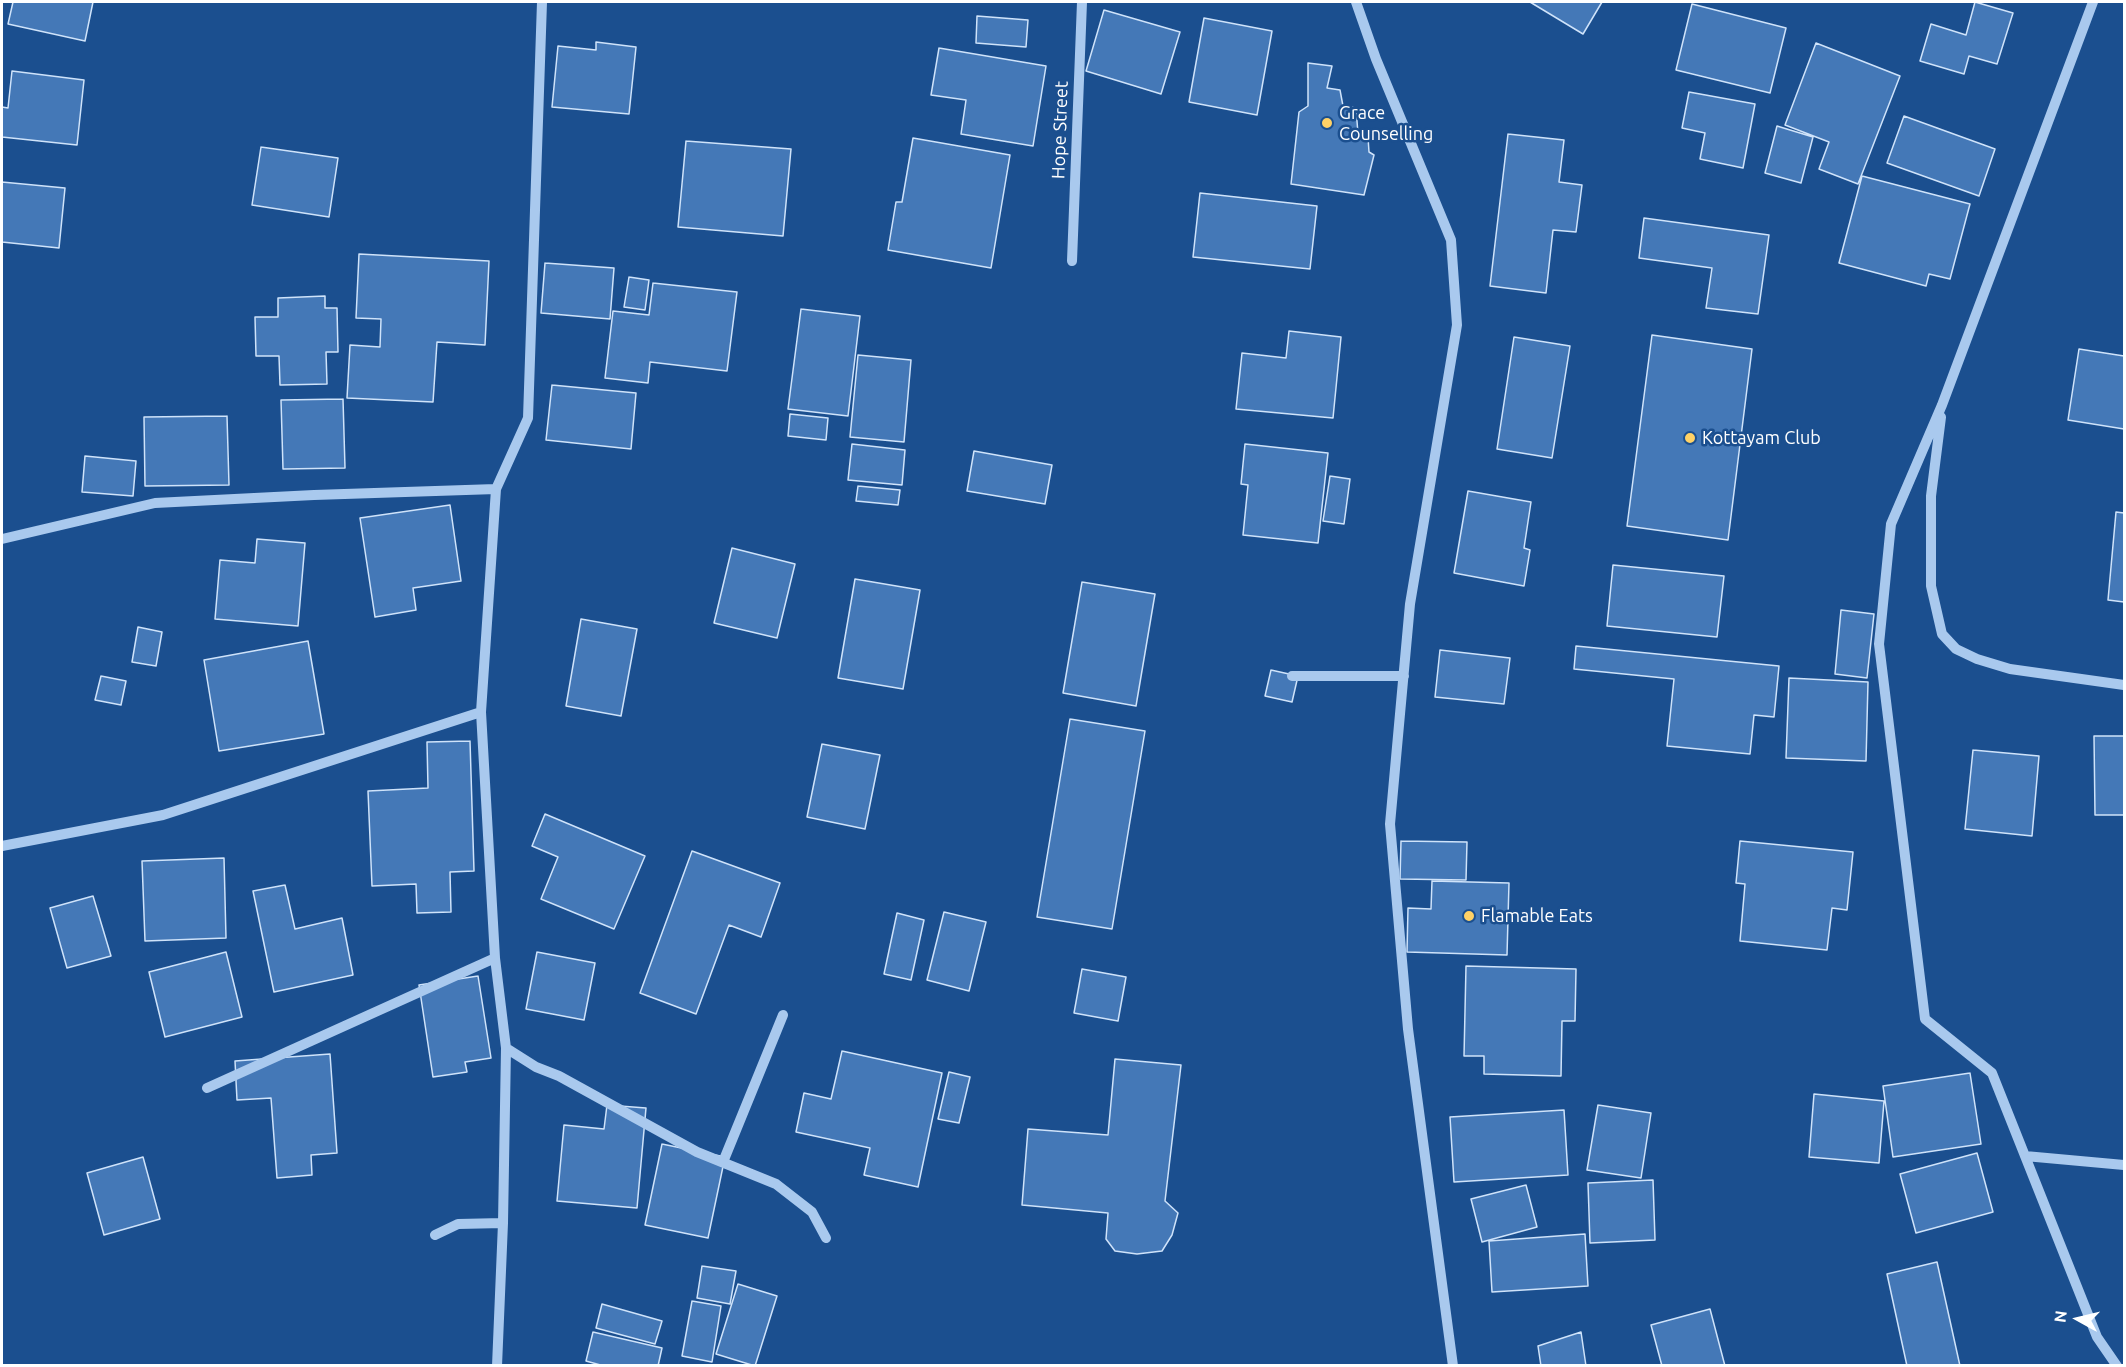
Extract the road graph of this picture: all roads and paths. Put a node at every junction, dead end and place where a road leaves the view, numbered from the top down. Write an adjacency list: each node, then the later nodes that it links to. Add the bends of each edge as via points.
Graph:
1 (542, 2): 7 (street, via 528,418)
2 (1082, 2): 5 (street, Hope Street)
3 (1356, 2): 10 (street, via 1452,250 1457,325 1410,604)
4 (2093, 2): 6 (street)
5 (1072, 261)
6 (1942, 405): 11 (street, via 1931,496 1931,586 1942,634 1956,649 2010,669); 18 (street, via 1891,524 1879,644 1925,1018 1992,1073)
7 (496, 489): 8 (street, via 156,503); 12 (street)
8 (2, 539)
9 (1292, 676): 10 (street)
10 (1404, 676): 25 (street, via 1390,824 1410,1039)
11 (2124, 685)
12 (481, 712): 13 (street, via 163,815); 14 (street)
13 (2, 846)
14 (495, 958): 16 (street); 17 (street)
15 (783, 1014): 19 (street)
16 (506, 1048): 19 (street, via 697,1152); 21 (street)
17 (207, 1088)
18 (2025, 1156): 20 (street); 26 (street, via 2097,1337)
19 (723, 1162): 23 (street, via 776,1184 812,1212)
20 (2124, 1165)
21 (503, 1222): 22 (street, via 458,1224); 24 (street)
22 (435, 1235)
23 (826, 1238)
24 (497, 1365)
25 (1453, 1365)
26 (2117, 1365)

